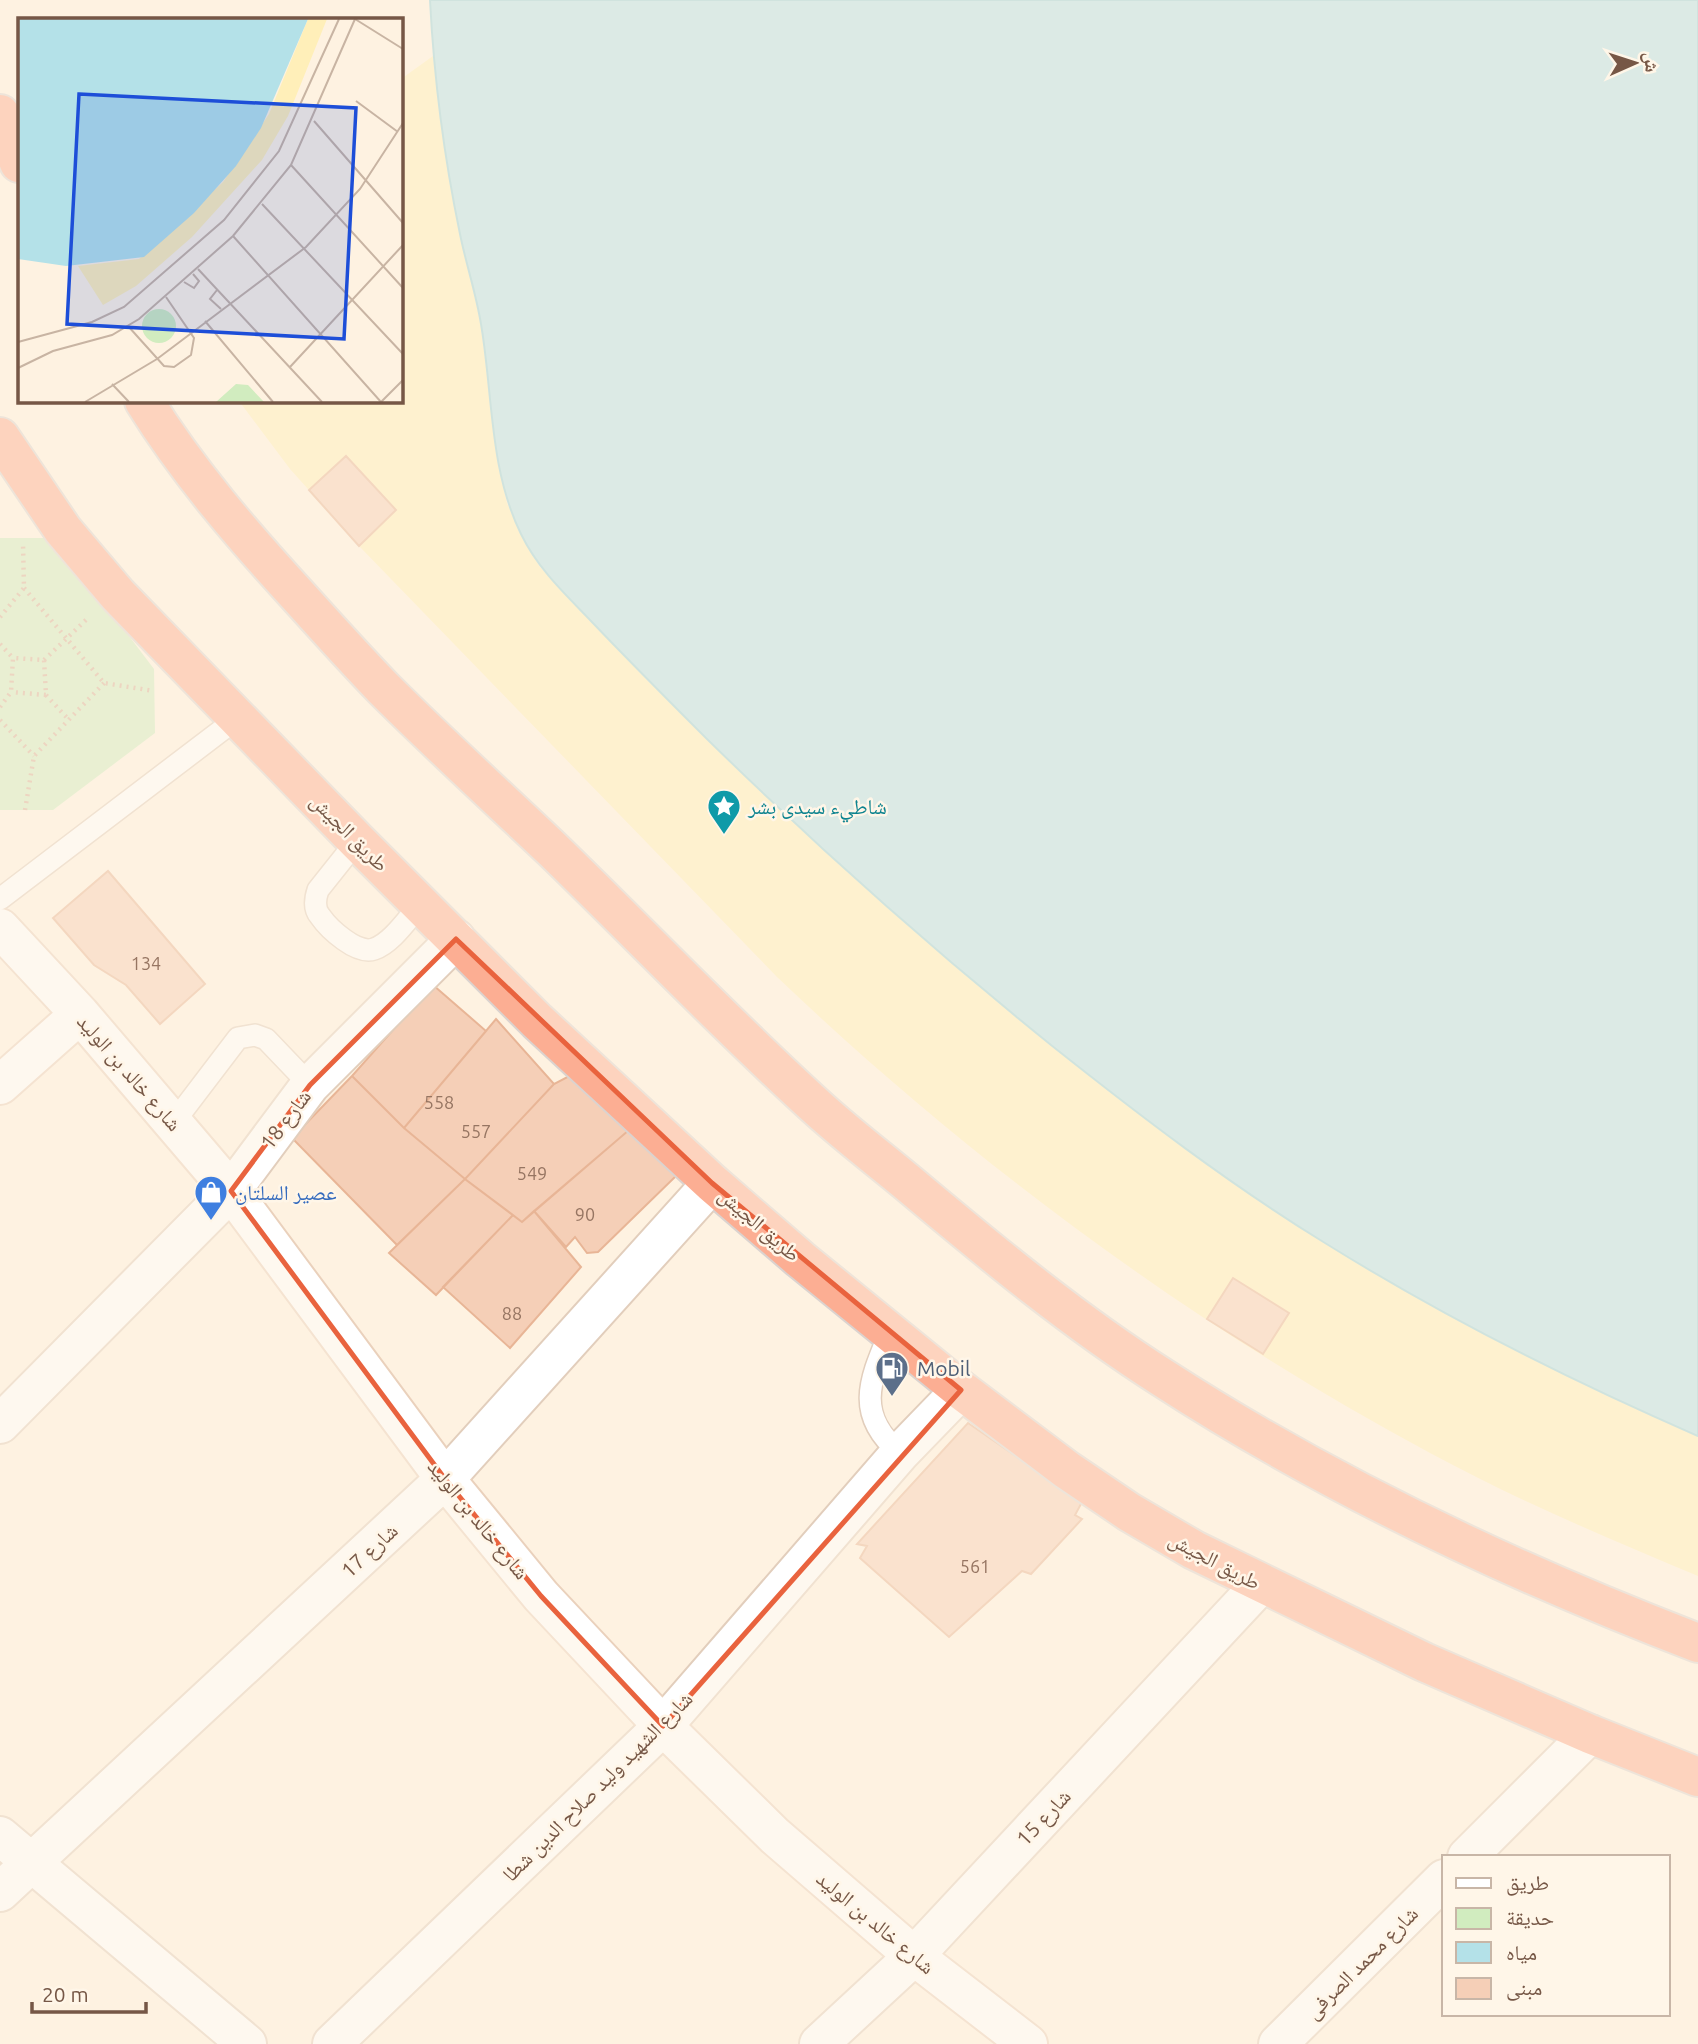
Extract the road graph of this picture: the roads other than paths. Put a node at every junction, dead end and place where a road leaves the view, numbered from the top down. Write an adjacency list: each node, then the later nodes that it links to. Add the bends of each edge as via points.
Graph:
1 (0, 114): 2 (highway)
2 (18, 160)
3 (145, 402): 23 (highway, via 258,553 383,688 750,1045 988,1251 1160,1376 1255,1435 1454,1537)
4 (2, 447): 5 (highway, طريق الجيش, via 118,595)
5 (239, 717): 6 (highway, طريق الجيش); 7 (lane)
6 (357, 841): 8 (highway, طريق الجيش); 8 (lane, via 317,890 319,916 353,946 369,950 383,944)
7 (0, 899)
8 (421, 904): 10 (highway, طريق الجيش)
9 (0, 928): 11 (street, شارع خالد بن الوليد)
10 (456, 939): 13 (street, شارع 18); 15 (highway, طريق الجيش)
11 (80, 1014): 12 (street); 14 (street, شارع خالد بن الوليد)
12 (0, 1085)
13 (310, 1085): 14 (lane, via 266,1039 255,1035 239,1038); 16 (street, شارع 18)
14 (174, 1122): 16 (street, شارع خالد بن الوليد)
15 (712, 1183): 17 (highway, طريق الجيش); 21 (street, شارع 17)
16 (231, 1191): 19 (street, شارع 18); 21 (street, شارع خالد بن الوليد)
17 (890, 1332): 18 (highway, طريق الجيش); 20 (lane, via 868,1395 879,1432)
18 (961, 1390): 20 (street, شارع الشهيد وليد صلاح الدين شطا); 22 (highway, طريق الجيش, via 1129,1512)
19 (0, 1424)
20 (900, 1453): 24 (street, شارع الشهيد وليد صلاح الدين شطا)
21 (445, 1479): 24 (street, شارع خالد بن الوليد, via 541,1596); 29 (street, شارع 17)
22 (1261, 1584): 25 (highway, طريق الجيش); 32 (street, شارع 15)
23 (1698, 1643)
24 (663, 1726): 32 (street, شارع خالد بن الوليد, via 775,1836); 34 (street, شارع الشهيد وليد صلاح الدين شطا)
25 (1590, 1734): 26 (highway, طريق الجيش); 28 (street)
26 (1698, 1777)
27 (0, 1836): 29 (street)
28 (1469, 1855)
29 (31, 1861): 31 (street, شارع 17); 33 (street)
30 (1442, 1881): 37 (street, شارع محمد الصرفى)
31 (0, 1892)
32 (914, 1956): 35 (street, شارع 15); 36 (street, شارع خالد بن الوليد)
33 (247, 2044)
34 (332, 2044)
35 (819, 2044)
36 (1028, 2044)
37 (1278, 2044)

